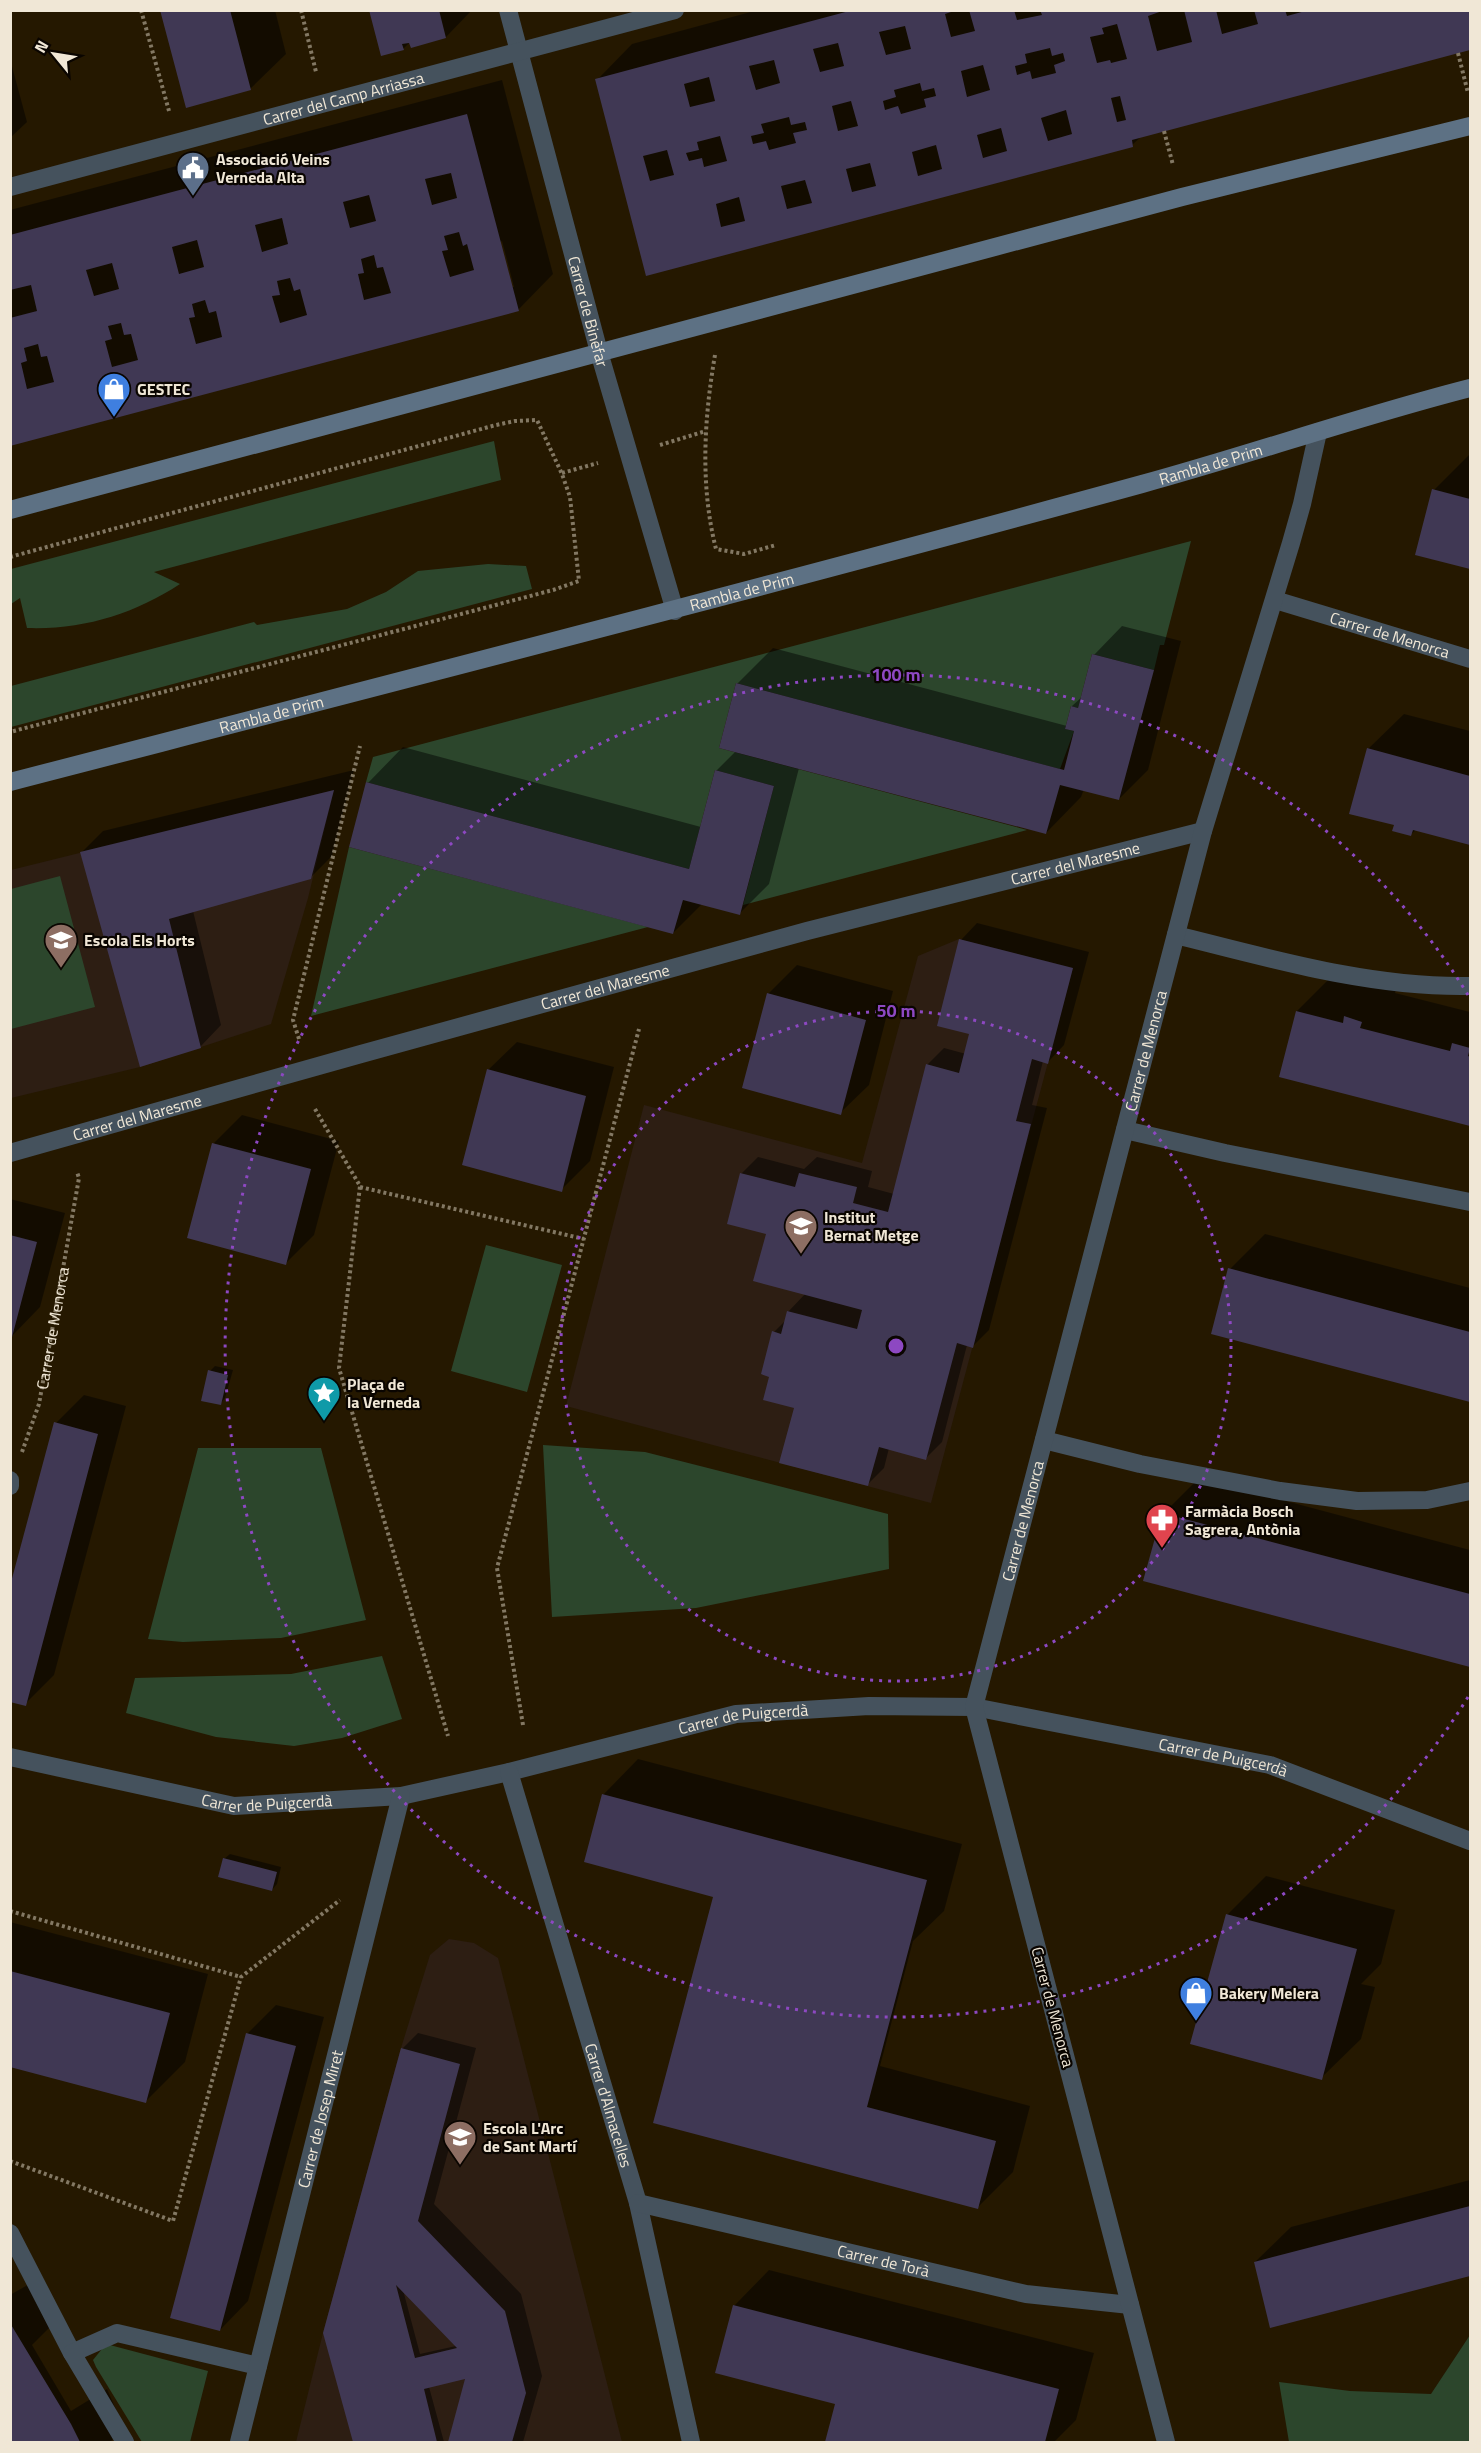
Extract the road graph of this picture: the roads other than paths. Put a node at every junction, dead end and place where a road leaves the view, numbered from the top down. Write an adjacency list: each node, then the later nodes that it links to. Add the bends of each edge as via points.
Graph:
1 (508, 10): 3 (street, Carrer de Binèfar)
2 (675, 10): 3 (street, Carrer del Camp Arriassa)
3 (518, 52): 5 (street, Carrer del Camp Arriassa); 6 (street, Carrer de Binèfar)
4 (1470, 126): 6 (main road, via 1182,196)
5 (10, 187)
6 (599, 352): 9 (main road); 11 (street, Carrer de Binèfar)
7 (1470, 388): 8 (main road, Rambla de Prim)
8 (1318, 432): 10 (street, Carrer de Menorca); 11 (main road, Rambla de Prim, via 1146,483)
9 (10, 510)
10 (1275, 600): 12 (street, Carrer de Menorca); 14 (street, Carrer de Menorca)
11 (675, 611): 13 (main road, Rambla de Prim)
12 (1470, 659)
13 (10, 782)
14 (1203, 831): 15 (street, Carrer de Menorca); 18 (street, Carrer del Maresme, via 807,931)
15 (1176, 935): 16 (street, via 1349,975 1438,987); 17 (street, Carrer de Menorca)
16 (1470, 986)
17 (1125, 1130): 19 (street); 20 (street, Carrer de Menorca)
18 (10, 1153)
19 (1470, 1202)
20 (1044, 1440): 21 (street, via 1164,1469 1358,1501 1427,1500); 22 (street, Carrer de Menorca)
21 (1470, 1491)
22 (974, 1707): 24 (street, Carrer de Puigcerdà, via 869,1706 736,1714); 26 (street, Carrer de Puigcerdà, via 1270,1765); 29 (street, Carrer de Menorca)
23 (10, 1757): 25 (street, Carrer de Puigcerdà, via 234,1806)
24 (509, 1772): 25 (street, Carrer de Puigcerdà); 27 (street, Carrer d'Almacelles)
25 (401, 1796): 31 (street, Carrer de Josep Miret)
26 (1470, 1841)
27 (638, 2203): 29 (street, Carrer de Torà, via 1026,2294); 34 (street, Carrer d'Almacelles)
28 (10, 2233): 30 (street)
29 (1130, 2305): 35 (street, Carrer de Menorca)
30 (72, 2353): 31 (street, via 117,2333); 32 (street)
31 (258, 2366): 33 (street, Carrer de Josep Miret)
32 (125, 2442)
33 (239, 2442)
34 (691, 2442)
35 (1166, 2442)

